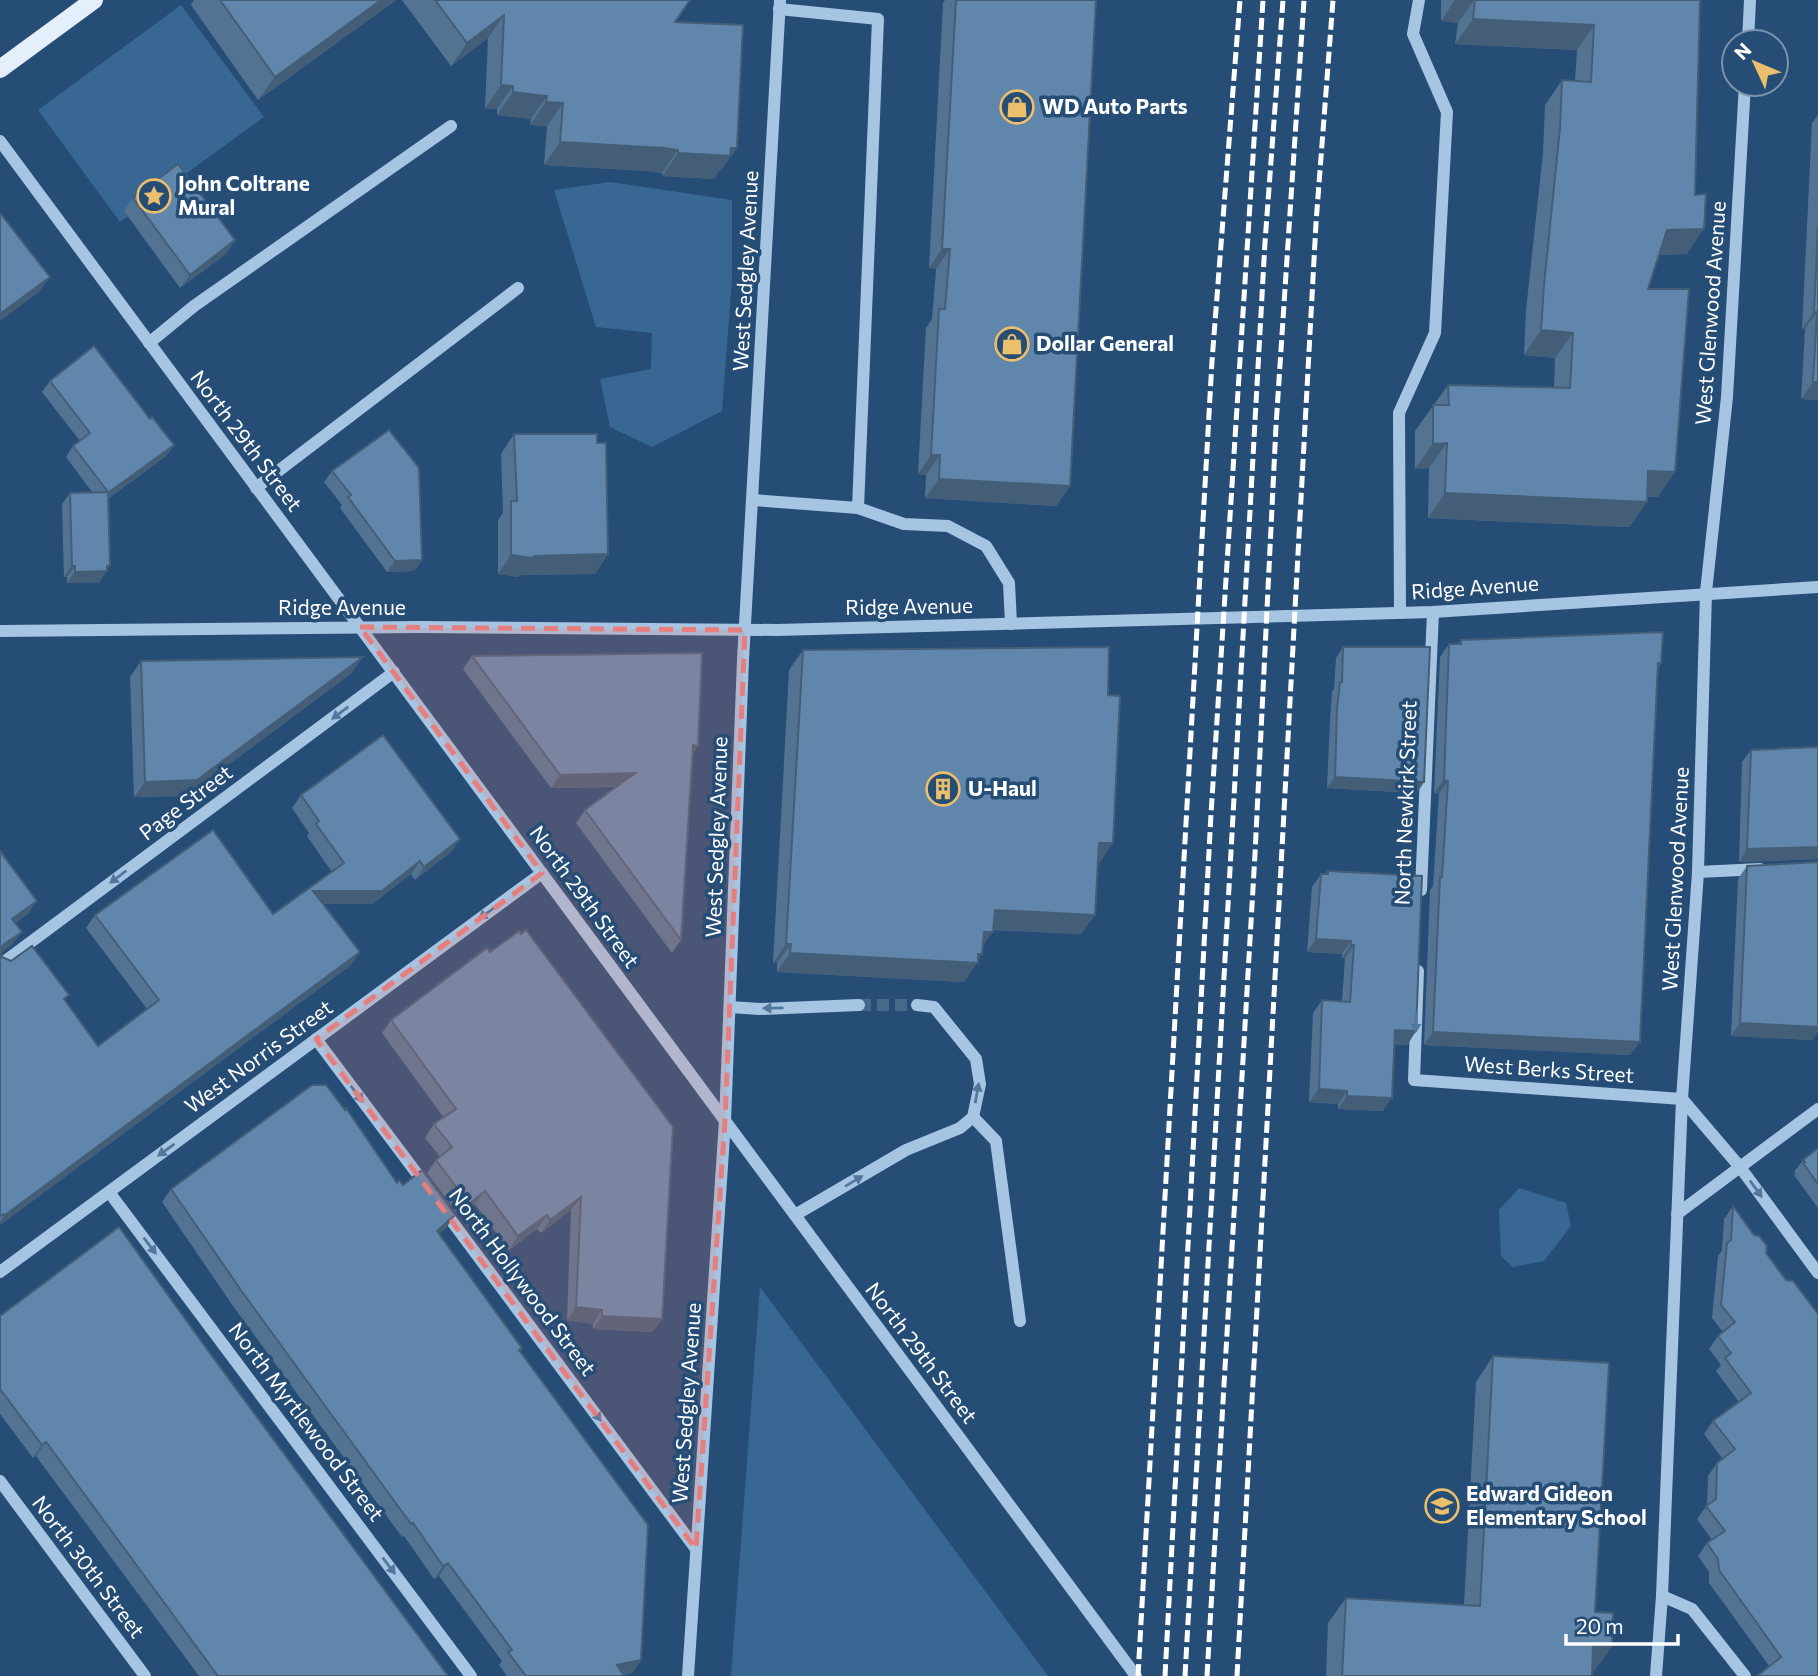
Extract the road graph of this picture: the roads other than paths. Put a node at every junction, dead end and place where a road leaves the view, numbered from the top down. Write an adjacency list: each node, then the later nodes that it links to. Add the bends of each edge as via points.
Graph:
1 (94, 0): 6 (main road)
2 (1419, 0): 17 (street, via 1413,34 1447,111 1435,333 1399,413)
3 (1750, 0): 5 (street)
4 (780, 5): 13 (street, West Sedgley Avenue); 14 (street, via 878,19)
5 (1749, 28)
6 (0, 69)
7 (1744, 98): 16 (street, West Glenwood Avenue, via 1727,397)
8 (451, 126): 11 (street, via 194,306)
9 (0, 141): 11 (street, North 29th Street)
10 (518, 288): 12 (street)
11 (149, 343): 12 (street, North 29th Street)
12 (256, 488): 20 (street, North 29th Street)
13 (752, 500): 14 (street); 22 (street, West Sedgley Avenue)
14 (858, 508): 19 (street, via 904,524 948,526 986,546 1009,583)
15 (1818, 587): 16 (street, Ridge Avenue)
16 (1706, 592): 18 (street, Ridge Avenue); 25 (street, West Glenwood Avenue)
17 (1400, 612): 18 (street, Ridge Avenue); 19 (street, Ridge Avenue)
18 (1433, 612): 27 (street, North Newkirk Street)
19 (1011, 624): 22 (street, Ridge Avenue)
20 (360, 627): 21 (street, Ridge Avenue); 22 (street, Ridge Avenue); 23 (street, North 29th Street)
21 (0, 631)
22 (745, 631): 32 (street, West Sedgley Avenue)
23 (394, 672): 26 (street, North 29th Street); 29 (street, Page Street, one-way to 29)
24 (1778, 869): 25 (street)
25 (1698, 872): 34 (street, West Glenwood Avenue)
26 (542, 873): 33 (street, West Norris Street, one-way to 33); 37 (street, North 29th Street)
27 (1421, 899)
28 (1419, 954): 34 (street, West Berks Street, one-way to 34, via 1414,1080)
29 (0, 965)
30 (859, 1005): 32 (street, one-way to 32)
31 (916, 1006): 36 (street, one-way to 31, via 980,1084 976,1059 934,1007)
32 (730, 1007): 37 (street, West Sedgley Avenue)
33 (316, 1039): 39 (street, West Norris Street, one-way to 39); 46 (street, North Hollywood Street, one-way to 46)
34 (1682, 1099): 38 (street); 40 (street, West Glenwood Avenue)
35 (1818, 1109): 38 (street)
36 (973, 1117): 41 (street, one-way to 36); 44 (street, via 996,1141)
37 (725, 1121): 41 (street, North 29th Street); 46 (street, West Sedgley Avenue)
38 (1740, 1167): 40 (street); 43 (street, one-way to 43)
39 (109, 1192): 42 (street, West Norris Street); 49 (street, North Myrtlewood Street, one-way to 49)
40 (1677, 1214): 47 (street, West Glenwood Avenue)
41 (795, 1215): 51 (street, North 29th Street)
42 (0, 1272)
43 (1818, 1273)
44 (1020, 1321)
45 (0, 1481): 48 (street, North 30th Street)
46 (696, 1549): 50 (street, West Sedgley Avenue)
47 (1662, 1596): 52 (street, West Glenwood Avenue); 53 (street, via 1692,1609)
48 (145, 1676)
49 (471, 1676)
50 (688, 1676)
51 (1136, 1676)
52 (1656, 1676)
53 (1745, 1676)

